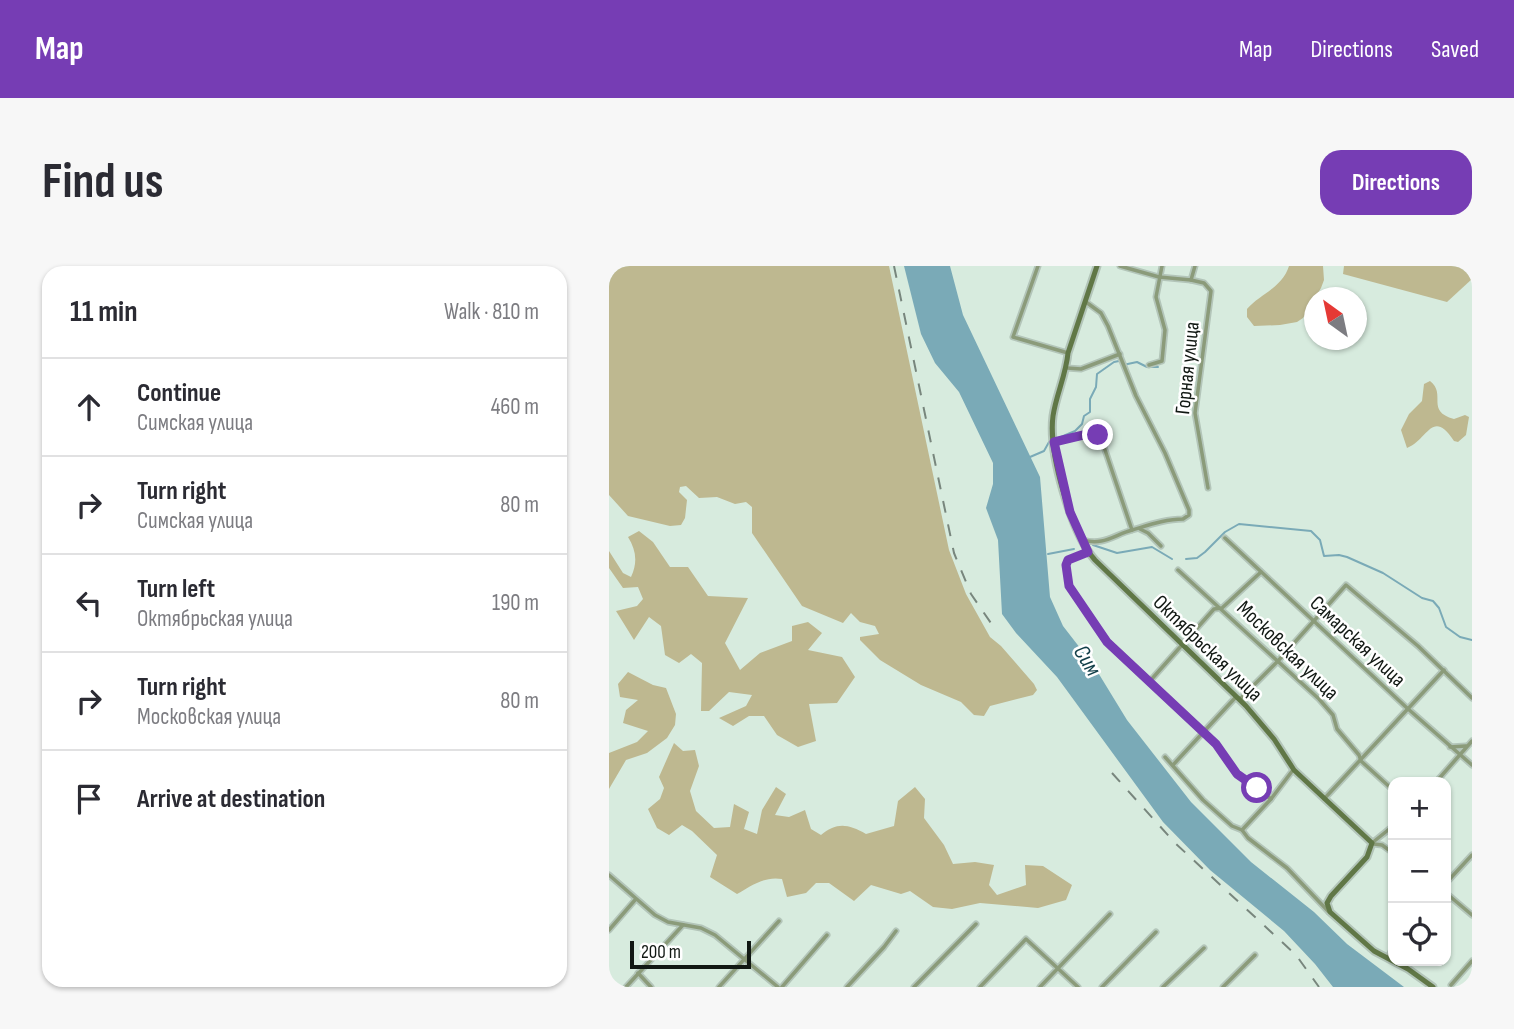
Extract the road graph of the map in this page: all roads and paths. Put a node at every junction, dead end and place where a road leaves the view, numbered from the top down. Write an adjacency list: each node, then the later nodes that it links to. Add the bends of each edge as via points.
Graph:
1 (1038, 266): 9 (street, via 1013,337)
2 (1097, 266): 8 (main road, Октябрьская улица)
3 (1119, 266): 6 (street)
4 (1162, 266): 6 (street)
5 (1195, 266): 7 (street)
6 (1159, 277): 7 (street); 11 (street, via 1156,298 1165,330 1163,354 1162,360)
7 (1191, 280): 14 (street, Горная улица, via 1204,283 1211,291 1195,413)
8 (1086, 302): 9 (main road, Октябрьская улица); 10 (street, via 1101,313)
9 (1068, 353): 12 (main road, Октябрьская улица)
10 (1119, 354): 12 (street, via 1081,369); 15 (street, via 1189,510 1183,519)
11 (1149, 365)
12 (1067, 368): 13 (main road, Октябрьская улица, via 1057,394)
13 (1054, 442): 16 (street, via 1096,432); 18 (main road, Октябрьская улица, via 1070,512)
14 (1208, 488)
15 (1140, 529): 16 (street); 19 (street)
16 (1132, 530): 18 (street, via 1107,541)
17 (1225, 538): 22 (street, Самарская улица)
18 (1082, 539): 20 (main road, Октябрьская улица)
19 (1161, 545)
20 (1088, 552): 25 (main road, Октябрьская улица); 28 (street, via 1068,560 1069,586 1107,642)
21 (1178, 570): 23 (street, Московская улица)
22 (1261, 572): 23 (street); 24 (street, Самарская улица)
23 (1222, 608): 25 (street, via 1214,610); 26 (street, Московская улица)
24 (1313, 620): 26 (street); 27 (street, via 1346,585); 31 (street, Самарская улица)
25 (1183, 645): 28 (street); 29 (main road, Октябрьская улица)
26 (1277, 662): 29 (street); 38 (street, Московская улица, via 1333,715 1337,729)
27 (1444, 670): 30 (street); 31 (street)
28 (1150, 681): 32 (street)
29 (1238, 698): 32 (street); 41 (main road, Октябрьская улица)
30 (1472, 698)
31 (1407, 708): 35 (street, Самарская улица); 38 (street)
32 (1203, 733): 39 (street); 44 (street, via 1226,755 1237,774)
33 (1472, 741): 34 (street)
34 (1468, 746): 35 (street); 36 (street)
35 (1450, 747): 36 (street, Самарская улица)
36 (1459, 754): 40 (street, Самарская улица); 42 (street)
37 (1164, 757): 39 (street)
38 (1361, 761): 43 (street, Московская улица); 45 (street)
39 (1173, 765): 46 (street, via 1203,800)
40 (1472, 765)
41 (1294, 769): 44 (street); 45 (main road, Октябрьская улица)
42 (1440, 777)
43 (1388, 785)
44 (1271, 799): 46 (street)
45 (1325, 799): 48 (main road, Октябрьская улица)
46 (1242, 830): 55 (street)
47 (1388, 830): 48 (street)
48 (1372, 843): 49 (street, Октябрьская улица); 55 (main road, via 1367,857 1331,896 1327,903)
49 (1388, 849)
50 (1472, 855): 52 (street)
51 (609, 874): 54 (street)
52 (1451, 878)
53 (1451, 897): 57 (street)
54 (636, 899): 60 (street, via 655,915); 61 (street)
55 (1330, 912): 68 (main road)
56 (1110, 914): 71 (street)
57 (1472, 915)
58 (779, 921): 67 (street)
59 (976, 924): 79 (street)
60 (683, 925): 67 (street, via 709,931); 72 (street)
61 (609, 930)
62 (896, 931): 78 (street)
63 (1156, 932): 83 (street)
64 (827, 935): 77 (street)
65 (1204, 948): 84 (street)
66 (1255, 955): 85 (street)
67 (747, 960): 76 (street); 77 (street)
68 (1388, 960)
69 (1472, 961): 73 (street)
70 (1401, 966): 86 (main road)
71 (1058, 968): 80 (street, via 1026,939); 81 (street); 82 (street)
72 (638, 973): 74 (street); 75 (street)
73 (1451, 985)
74 (626, 987)
75 (651, 987)
76 (719, 987)
77 (780, 987)
78 (847, 987)
79 (914, 987)
80 (980, 987)
81 (1040, 987)
82 (1078, 987)
83 (1102, 987)
84 (1163, 987)
85 (1223, 987)
86 (1433, 987)

